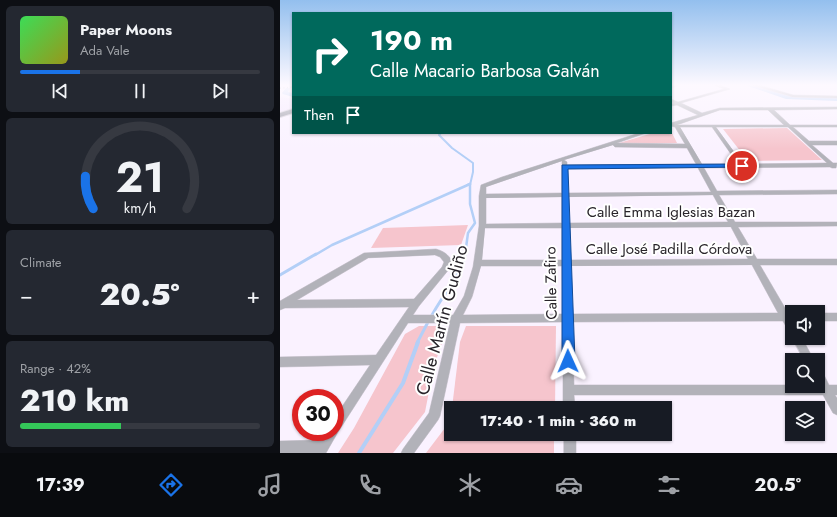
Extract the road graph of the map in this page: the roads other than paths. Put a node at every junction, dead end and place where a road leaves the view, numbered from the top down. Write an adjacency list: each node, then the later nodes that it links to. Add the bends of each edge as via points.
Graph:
1 (684, 106): 7 (street)
2 (837, 108): 3 (street)
3 (770, 109): 7 (street, via 720,109); 11 (street)
4 (292, 111): 5 (main road)
5 (280, 115)
6 (292, 115): 8 (main road)
7 (702, 115): 9 (street)
8 (280, 119)
9 (674, 125): 10 (street); 17 (street)
10 (713, 126): 11 (street); 21 (street)
11 (789, 126): 12 (street); 14 (street)
12 (837, 126)
13 (641, 134): 16 (street)
14 (808, 143): 15 (street); 19 (street)
15 (837, 143)
16 (607, 144): 17 (street); 18 (street)
17 (688, 146): 20 (street)
18 (564, 158): 22 (street, Calle Zafiro); 27 (street, Calle Martín Gudiño, via 483,186)
19 (835, 165): 21 (street); 23 (street)
20 (700, 166): 21 (street); 22 (street); 25 (street)
21 (742, 166)
22 (564, 167): 26 (street, Calle Zafiro)
23 (837, 170)
24 (837, 192): 25 (street)
25 (715, 194): 26 (street); 28 (street)
26 (565, 195): 27 (street); 30 (street, Calle Zafiro)
27 (482, 196): 31 (street, Calle Martín Gudiño)
28 (733, 224): 29 (street, Calle Emma Iglesias Bazan); 30 (street, Calle Emma Iglesias Bazan); 35 (street)
29 (837, 224)
30 (565, 225): 31 (street, Calle Emma Iglesias Bazan); 34 (street, Calle Zafiro)
31 (482, 226): 33 (street, Calle Martín Gudiño)
32 (837, 262): 35 (street, Calle José Padilla Córdova)
33 (478, 263): 34 (street, Calle José Padilla Córdova); 42 (street, Calle Martín Gudiño, via 468,298)
34 (566, 263): 35 (street, Calle José Padilla Córdova); 43 (street, Calle Zafiro)
35 (754, 263): 38 (street)
36 (416, 303): 37 (street); 37 (street, via 446,268 448,261 444,255 436,252 367,256); 44 (street)
37 (281, 305)
38 (785, 311)
39 (785, 317): 43 (street)
40 (825, 317): 41 (street)
41 (837, 317)
42 (456, 318): 43 (street); 44 (street); 56 (street, Calle Martín Gudiño, via 434,416)
43 (567, 318): 48 (street, Calle Zafiro)
44 (406, 319): 45 (street)
45 (378, 360): 46 (street); 52 (street)
46 (280, 362)
47 (825, 382): 49 (street)
48 (569, 390): 49 (street); 50 (street, Calle Zafiro)
49 (832, 390): 51 (street)
50 (569, 401)
51 (837, 409)
52 (344, 413)
53 (570, 441): 57 (street)
54 (280, 447): 55 (street)
55 (321, 449)
56 (407, 453)
57 (570, 453)

